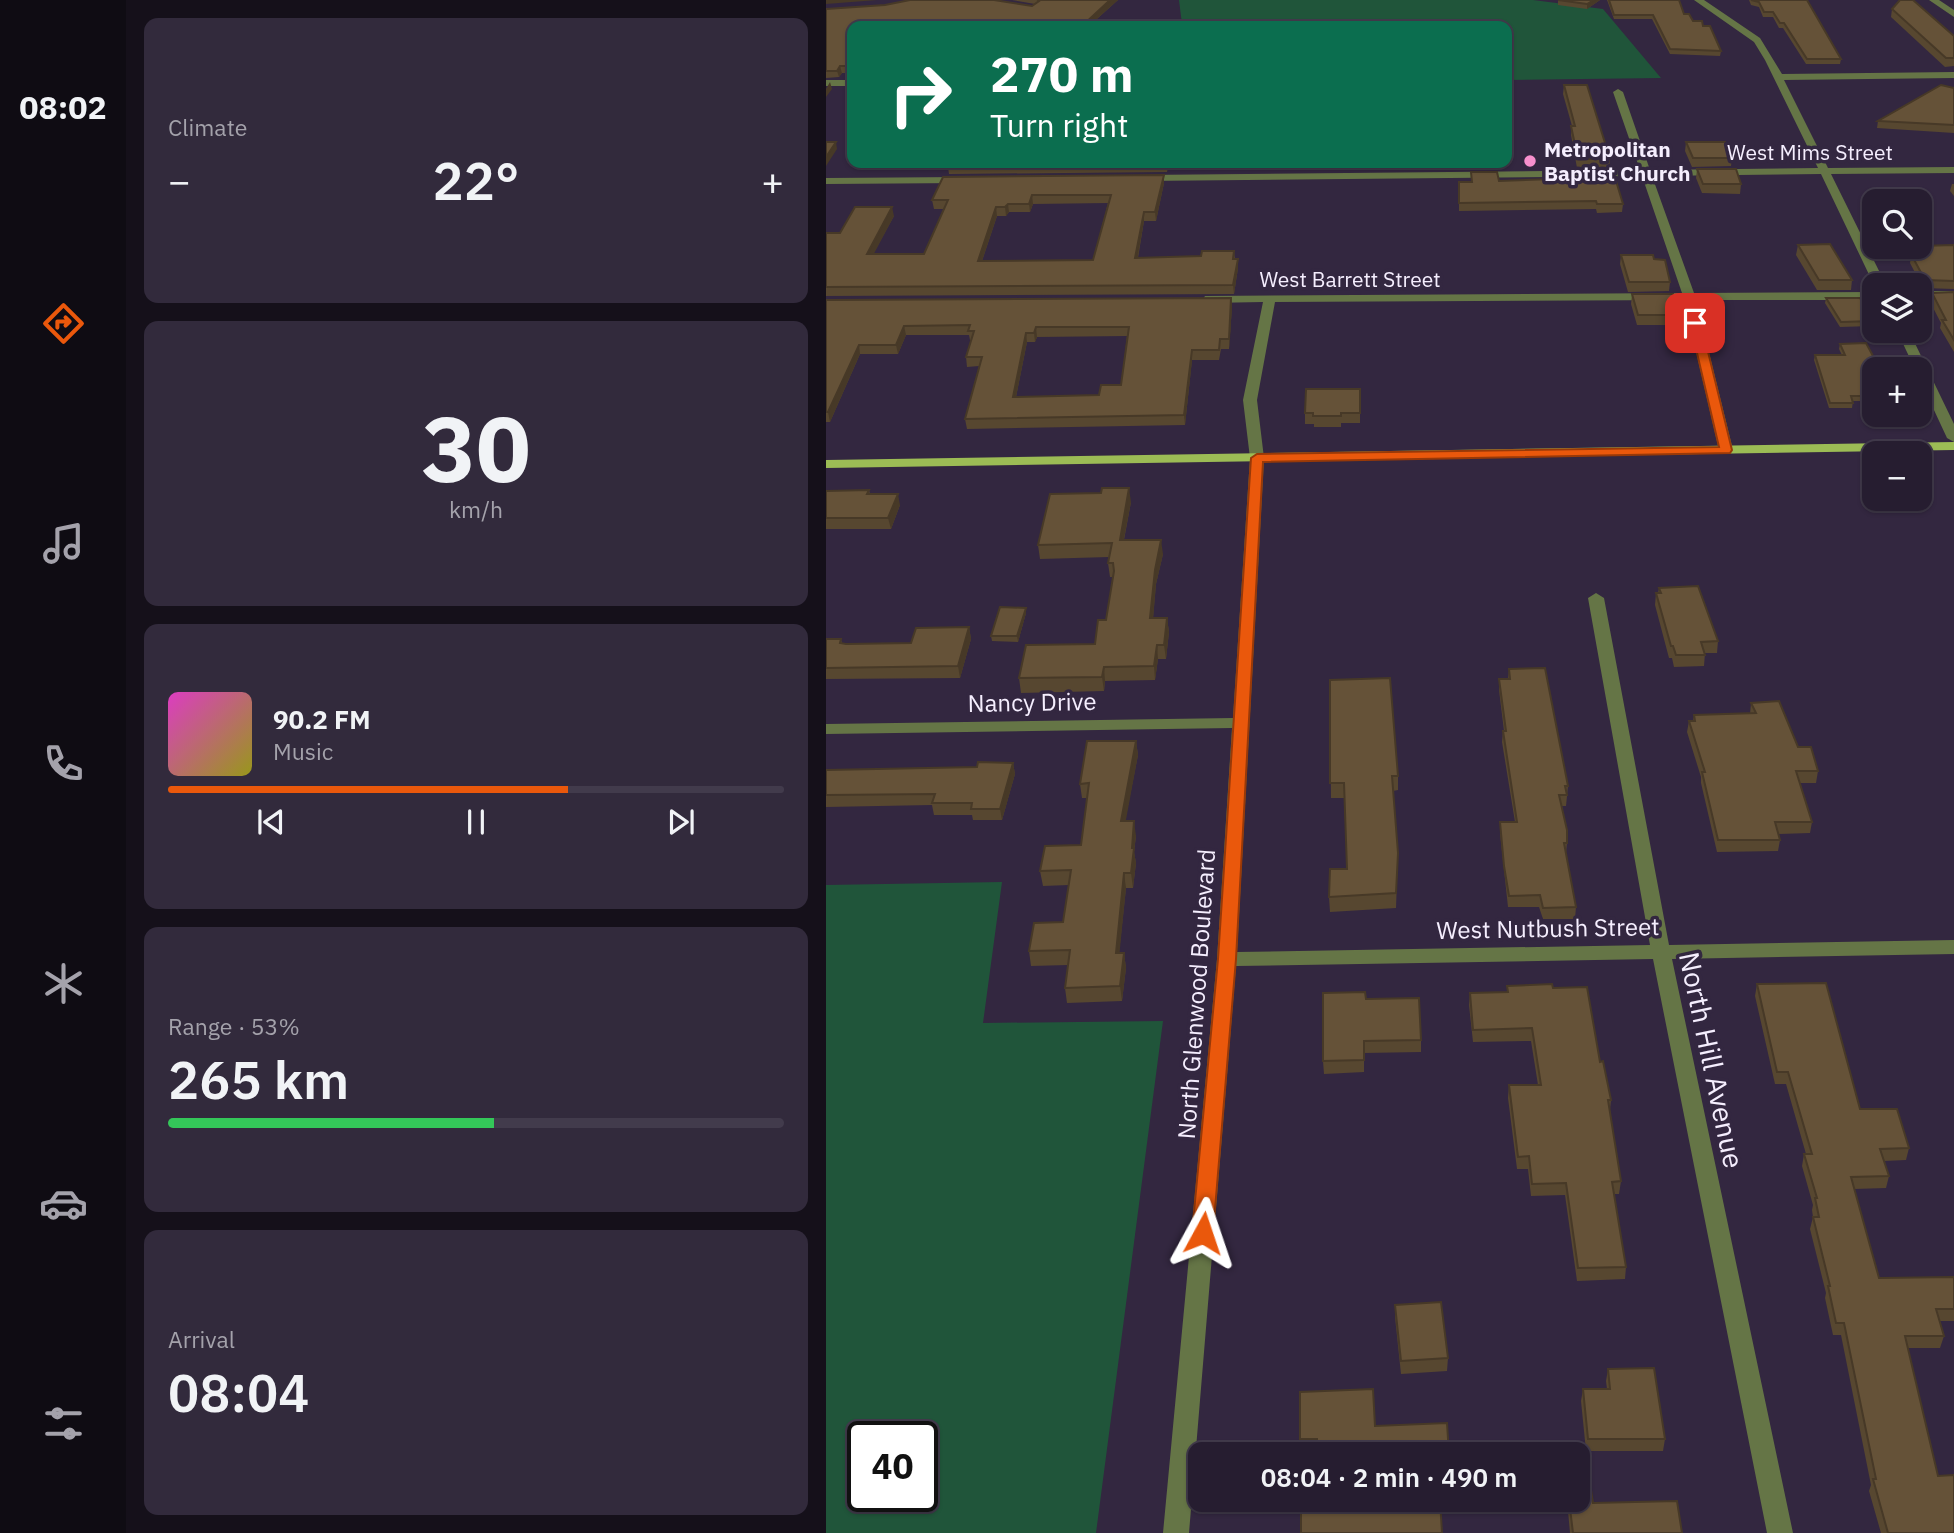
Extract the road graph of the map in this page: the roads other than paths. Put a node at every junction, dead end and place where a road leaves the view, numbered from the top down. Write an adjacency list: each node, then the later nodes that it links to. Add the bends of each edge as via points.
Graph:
1 (1698, 0): 5 (street, via 1757,40)
2 (1933, 0): 3 (street)
3 (1954, 13)
4 (1954, 75): 5 (street)
5 (1776, 77): 11 (street)
6 (826, 83): 7 (street)
7 (847, 83)
8 (1618, 92): 12 (street)
9 (1279, 168): 13 (street)
10 (1954, 170): 11 (street, West Mims Street)
11 (1823, 171): 12 (street, West Mims Street); 17 (street)
12 (1647, 173): 13 (street, West Mims Street); 21 (street)
13 (1280, 176): 14 (street, West Mims Street)
14 (1128, 178)
15 (977, 179): 16 (street)
16 (826, 181)
17 (1874, 273)
18 (1932, 295): 19 (street)
19 (1954, 295)
20 (1862, 296): 21 (street, West Barrett Street)
21 (1689, 297): 22 (street, West Barrett Street); 27 (street)
22 (1269, 299): 23 (street, West Barrett Street); 28 (street, North Glenwood Boulevard, via 1250,400)
23 (1200, 300)
24 (1909, 343): 25 (street)
25 (1954, 438)
26 (1954, 446): 27 (main road)
27 (1726, 450): 28 (main road)
28 (1257, 458): 29 (main road); 31 (street, North Glenwood Boulevard)
29 (826, 464)
30 (1596, 598): 34 (street, North Hill Avenue)
31 (1240, 723): 32 (street, Nancy Drive); 35 (street, North Glenwood Boulevard)
32 (826, 729)
33 (1954, 947): 34 (street, West Nutbush Street)
34 (1661, 953): 35 (street, West Nutbush Street); 37 (street, North Hill Avenue)
35 (1227, 959): 36 (street, North Glenwood Boulevard)
36 (1176, 1533)
37 (1780, 1533)

